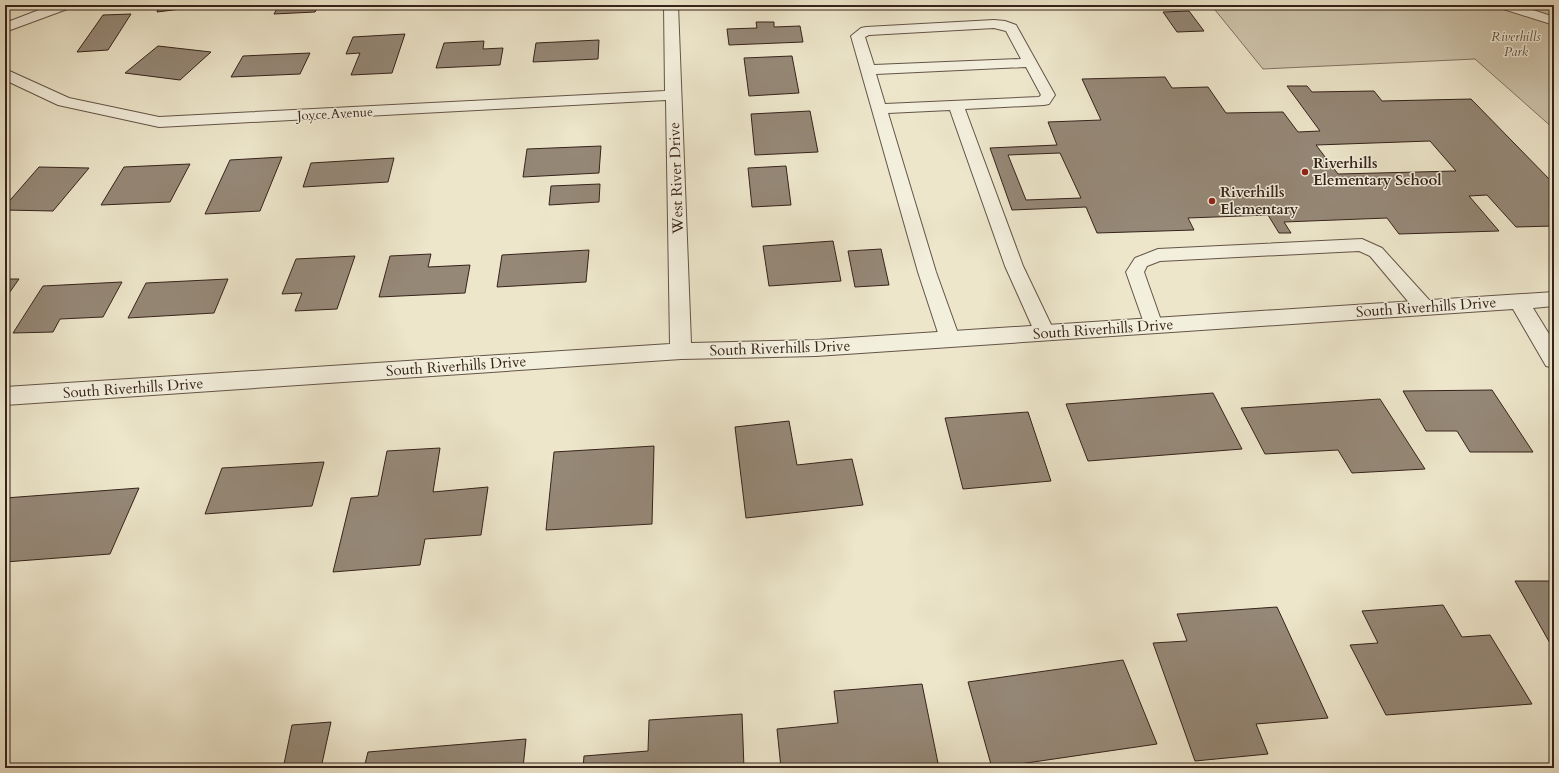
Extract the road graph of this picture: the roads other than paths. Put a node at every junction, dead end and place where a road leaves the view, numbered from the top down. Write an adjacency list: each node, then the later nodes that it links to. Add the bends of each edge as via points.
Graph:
1 (65, 5): 5 (street)
2 (671, 5): 9 (street, West River Drive)
3 (1506, 5): 4 (lane)
4 (1554, 21)
5 (5, 28)
6 (1030, 63): 7 (lane); 7 (lane, via 1011,28 994,24 866,31 858,36); 10 (lane, via 1048,95 1044,101)
7 (868, 70): 11 (lane)
8 (5, 74): 9 (street, Joyce Avenue, via 64,102 159,122)
9 (673, 95): 18 (street, West River Drive)
10 (956, 105): 11 (lane); 16 (lane, via 1014,266)
11 (879, 109): 17 (lane, via 927,272)
12 (1554, 299): 13 (street, South Riverhills Drive)
13 (1519, 301): 14 (street, South Riverhills Drive); 19 (street)
14 (1424, 308): 15 (street, South Riverhills Drive); 15 (lane, via 1376,252 1362,245 1158,255 1141,262 1135,272)
15 (1154, 326): 16 (street, South Riverhills Drive)
16 (1045, 333): 17 (street, South Riverhills Drive)
17 (950, 339): 18 (street, South Riverhills Drive, via 816,348)
18 (682, 351): 20 (street, South Riverhills Drive)
19 (1554, 360)
20 (5, 396)

